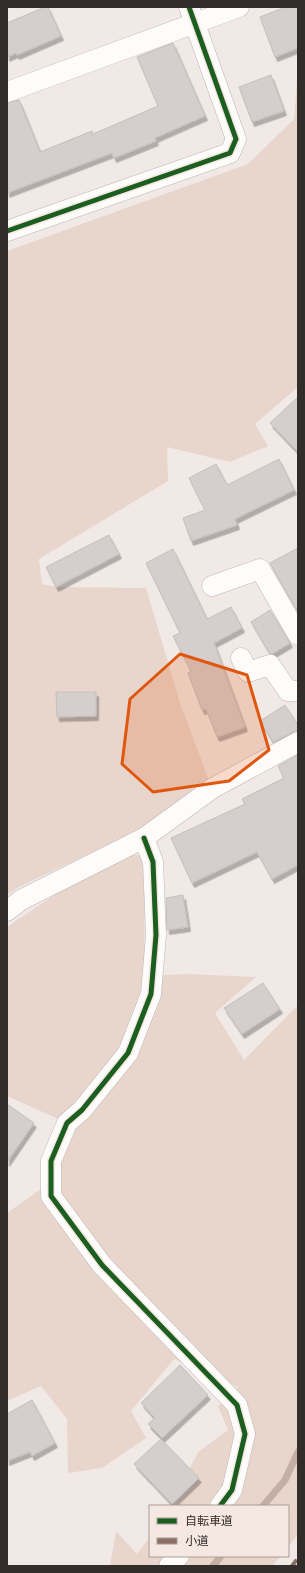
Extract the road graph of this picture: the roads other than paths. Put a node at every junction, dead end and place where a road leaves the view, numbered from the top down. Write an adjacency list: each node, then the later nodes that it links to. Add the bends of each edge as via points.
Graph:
1 (239, 7): 2 (street)
2 (192, 14): 3 (street); 4 (street, via 236,139 230,153)
3 (7, 92)
4 (7, 231)
5 (212, 586): 6 (street, via 260,569)
6 (298, 635)
7 (241, 658): 8 (street, via 248,672 270,665 288,691)
8 (298, 692)
9 (298, 742): 10 (street, via 212,788)
10 (144, 838): 11 (street, via 21,900); 12 (street, via 153,862 156,934 151,994 128,1053 82,1110 67,1123 51,1161 51,1196 102,1265 237,1405 245,1434 232,1490)
11 (7, 912)
12 (221, 1505)
13 (178, 1557): 14 (street)
14 (169, 1566)

